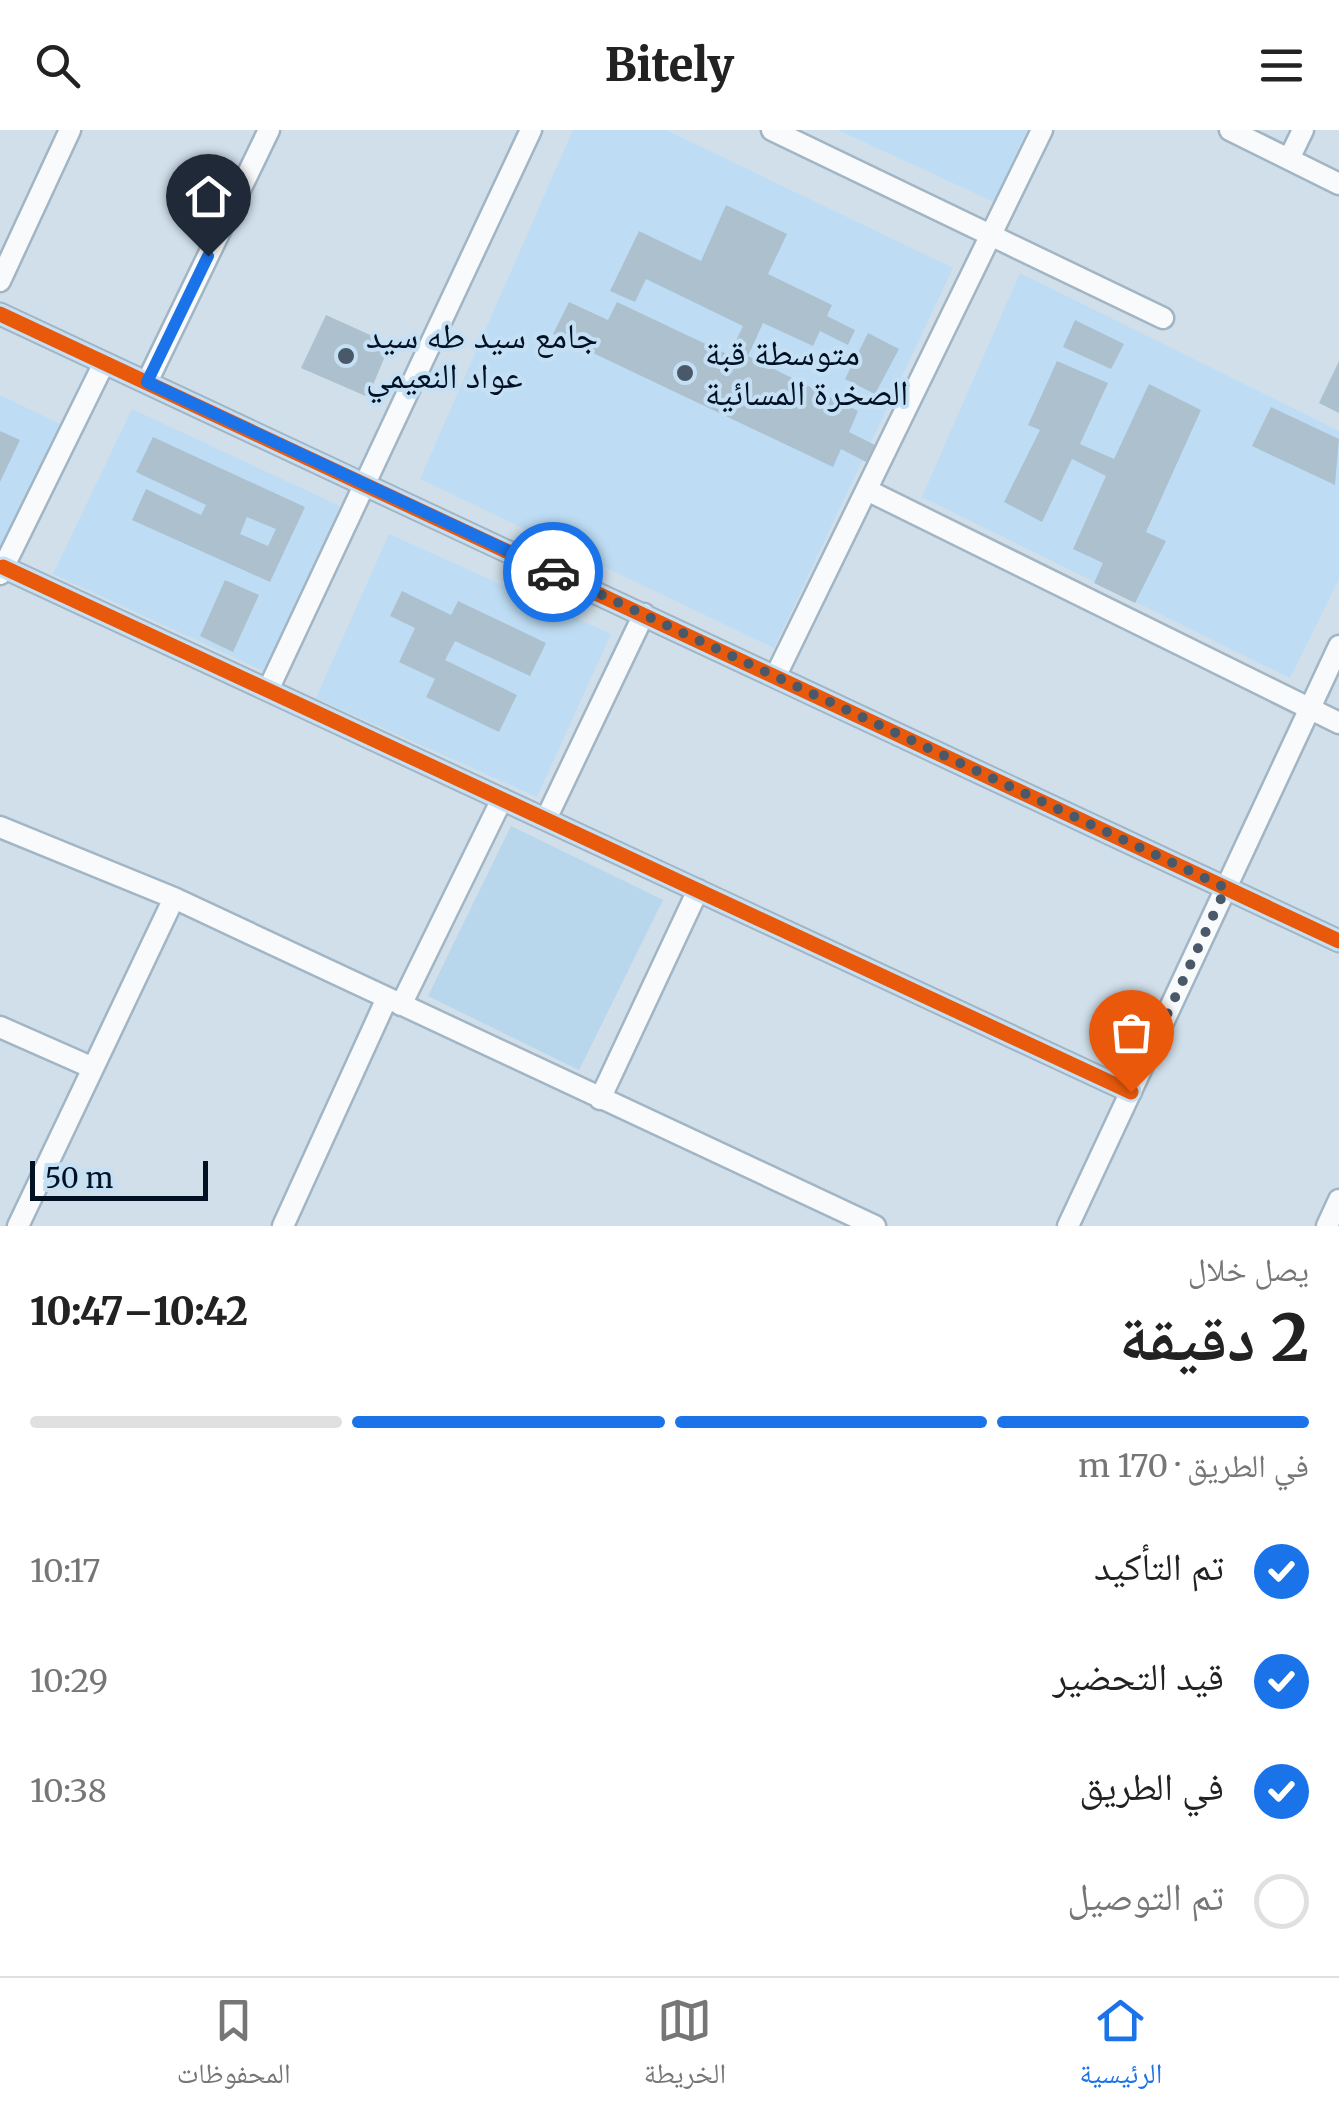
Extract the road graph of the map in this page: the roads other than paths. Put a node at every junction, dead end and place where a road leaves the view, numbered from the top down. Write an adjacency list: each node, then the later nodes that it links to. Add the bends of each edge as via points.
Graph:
1 (70, 130): 11 (street)
2 (269, 130): 15 (street)
3 (531, 130): 16 (street)
4 (772, 130): 10 (street)
5 (1042, 130): 10 (street)
6 (1230, 130): 8 (street)
7 (1303, 130): 8 (street)
8 (1288, 159): 9 (street)
9 (1339, 184)
10 (992, 233): 13 (street); 17 (street)
11 (0, 280)
12 (0, 314): 14 (street)
13 (1163, 318)
14 (104, 362): 15 (street); 18 (street)
15 (147, 382): 16 (street)
16 (365, 484): 19 (street); 22 (street)
17 (868, 491): 21 (street); 23 (street)
18 (2, 570): 22 (street)
19 (644, 614): 21 (street); 26 (street)
20 (1339, 646): 23 (street)
21 (776, 676): 28 (street)
22 (268, 690): 25 (street)
23 (1309, 711): 24 (street); 28 (street)
24 (1339, 723)
25 (502, 799): 26 (street); 32 (street)
26 (546, 819): 29 (street)
27 (0, 827): 30 (street)
28 (1226, 888): 31 (street); 35 (street)
29 (698, 890): 35 (street); 36 (street)
30 (174, 898): 32 (street); 34 (street)
31 (1339, 941)
32 (394, 1002): 36 (street); 39 (street)
33 (0, 1027): 34 (street)
34 (93, 1068): 38 (street)
35 (1131, 1092): 41 (street)
36 (600, 1099): 40 (street)
37 (1339, 1200): 42 (street)
38 (18, 1226)
39 (283, 1226)
40 (874, 1226)
41 (1068, 1226)
42 (1327, 1226)

